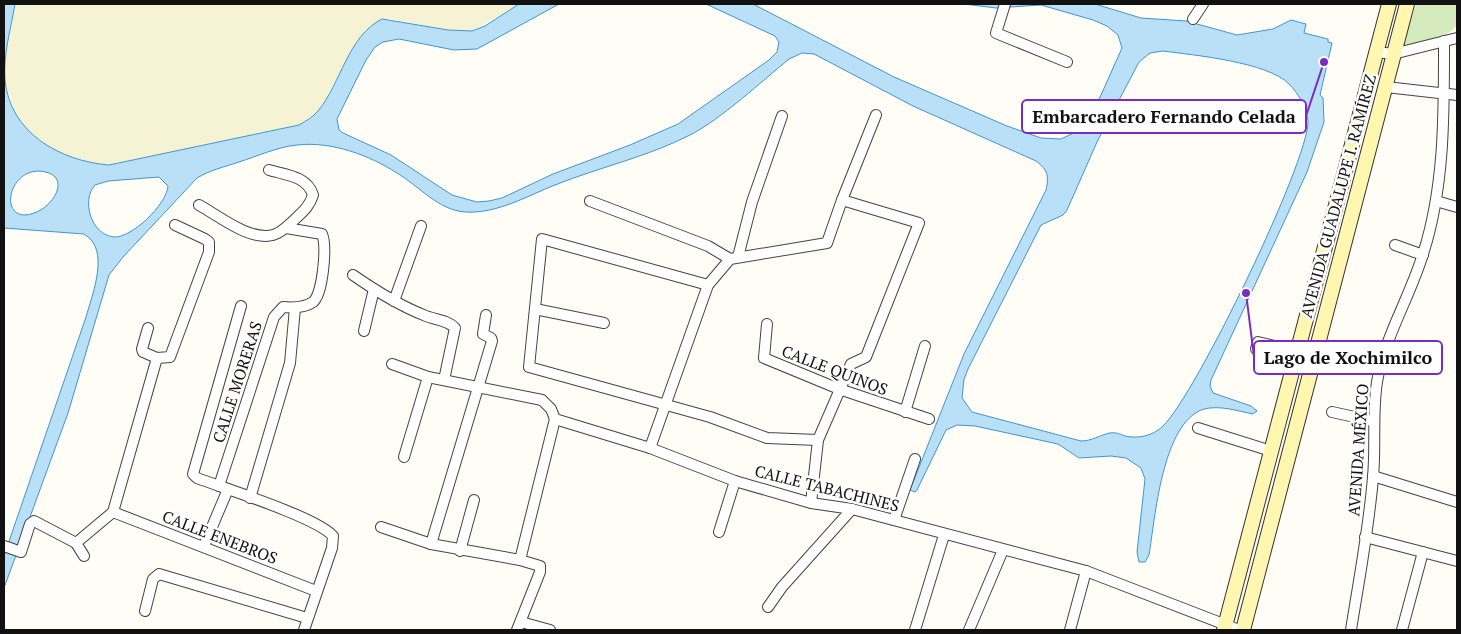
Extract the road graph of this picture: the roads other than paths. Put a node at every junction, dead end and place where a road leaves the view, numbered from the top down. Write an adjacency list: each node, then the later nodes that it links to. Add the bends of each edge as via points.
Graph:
1 (1005, 4): 10 (street, via 996,32)
2 (1203, 4): 5 (street)
3 (1389, 4): 8 (main road, AVENIDA GUADALUPE I. RAMÍREZ)
4 (1407, 4): 9 (main road, AVENIDA GUADALUPE I. RAMÍREZ)
5 (1193, 18)
6 (1457, 38): 7 (street)
7 (1444, 40): 9 (street); 13 (street, AVENIDA MÉXICO)
8 (1377, 52): 9 (street); 11 (main road, AVENIDA GUADALUPE I. RAMÍREZ)
9 (1393, 54): 12 (main road, AVENIDA GUADALUPE I. RAMÍREZ)
10 (1067, 62)
11 (1369, 84): 12 (main road); 43 (main road, AVENIDA GUADALUPE I. RAMÍREZ)
12 (1386, 87): 13 (street); 98 (main road, AVENIDA GUADALUPE I. RAMÍREZ)
13 (1444, 92): 14 (street); 20 (street, AVENIDA MÉXICO)
14 (1457, 95)
15 (876, 115): 18 (street)
16 (782, 116): 28 (street)
17 (269, 170): 25 (street, via 298,178 312,189 314,195 306,209)
18 (842, 200): 28 (street, via 828,242); 49 (street, via 919,223 866,357 851,364)
19 (590, 201): 28 (street)
20 (1436, 201): 22 (street); 27 (street, AVENIDA MÉXICO)
21 (199, 205): 25 (street, via 252,234 274,235)
22 (1457, 206)
23 (175, 225): 44 (street, via 209,242 209,252 174,352 170,357)
24 (421, 226): 32 (street)
25 (286, 228): 34 (street, CALLE MORERAS, via 322,234 325,241 318,295 314,301)
26 (1395, 245): 27 (street)
27 (1423, 255): 55 (street, AVENIDA MÉXICO, via 1384,356 1377,381)
28 (734, 258): 30 (street)
29 (353, 275): 31 (street)
30 (708, 285): 35 (street, via 542,239); 50 (street)
31 (374, 289): 32 (street); 40 (street)
32 (394, 300): 47 (street, via 426,316 451,323 455,328)
33 (241, 306): 64 (street, via 193,474)
34 (295, 308): 64 (street, CALLE MORERAS, via 283,307 274,317); 65 (street, via 290,364)
35 (535, 309): 37 (street); 50 (street, via 530,367)
36 (486, 315): 48 (street, via 483,334 492,341)
37 (604, 323)
38 (767, 324): 49 (street, CALLE QUINOS, via 764,358)
39 (148, 328): 44 (street, via 142,349)
40 (364, 331)
41 (925, 346): 51 (street)
42 (1256, 349): 43 (street, via 1258,342)
43 (1299, 352): 59 (main road, AVENIDA GUADALUPE I. RAMÍREZ)
44 (157, 358): 70 (street)
45 (392, 364): 46 (street)
46 (428, 377): 47 (street); 60 (street)
47 (444, 380): 48 (street)
48 (477, 387): 53 (street, via 542,400); 77 (street)
49 (839, 389): 51 (street, CALLE QUINOS); 57 (street)
50 (664, 406): 57 (street, via 710,416 767,438); 58 (street)
51 (905, 412): 54 (street, CALLE QUINOS)
52 (1332, 412): 55 (street)
53 (555, 419): 58 (street, CALLE TABACHINES); 84 (street)
54 (930, 419)
55 (1373, 421): 62 (street, AVENIDA MÉXICO)
56 (1198, 428): 59 (street)
57 (818, 440): 68 (street)
58 (650, 448): 63 (street, CALLE TABACHINES)
59 (1272, 452): 92 (main road, AVENIDA GUADALUPE I. RAMÍREZ)
60 (404, 457)
61 (915, 459): 71 (street)
62 (1373, 476): 67 (street); 75 (street, AVENIDA MÉXICO)
63 (735, 481): 68 (street, CALLE TABACHINES); 73 (street)
64 (223, 488): 65 (street); 79 (street)
65 (250, 498): 87 (street, via 303,518 328,530 333,536 332,548)
66 (474, 500): 81 (street)
67 (1457, 502)
68 (811, 503): 69 (street, CALLE TABACHINES)
69 (852, 509): 71 (street, CALLE TABACHINES); 88 (street)
70 (113, 512): 76 (street); 79 (street, CALLE ENEBROS)
71 (894, 520): 74 (street, CALLE TABACHINES)
72 (381, 526): 77 (street)
73 (719, 532)
74 (944, 535): 80 (street, CALLE TABACHINES); 95 (street)
75 (1366, 537): 82 (street); 99 (street, AVENIDA MÉXICO)
76 (76, 543): 78 (street, via 34,521 30,524 21,552); 83 (street)
77 (431, 544): 81 (street)
78 (4, 546)
79 (204, 546): 87 (street, CALLE ENEBROS)
80 (1003, 550): 86 (street, CALLE TABACHINES); 96 (street)
81 (460, 551): 84 (street)
82 (1423, 552): 85 (street); 100 (street)
83 (84, 556)
84 (520, 560): 91 (street, via 540,566 540,572)
85 (1457, 561)
86 (1086, 571): 92 (street, CALLE TABACHINES); 97 (street)
87 (316, 591): 90 (street)
88 (768, 607)
89 (145, 611): 90 (street, via 153,579 159,574)
90 (308, 618): 93 (street)
91 (519, 626): 94 (street)
92 (1224, 628): 98 (street, CALLE TABACHINES)
93 (304, 630)
94 (550, 630)
95 (915, 630)
96 (969, 630)
97 (1070, 630)
98 (1241, 630)
99 (1351, 630)
100 (1402, 630)

